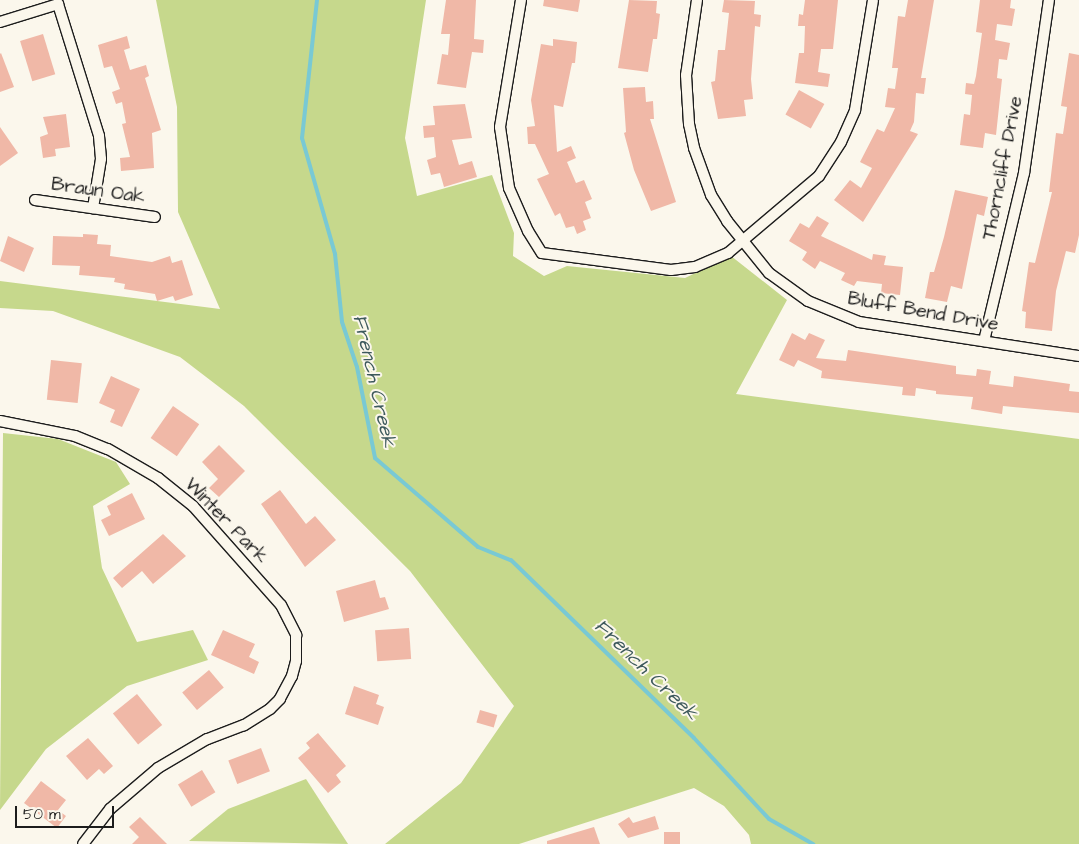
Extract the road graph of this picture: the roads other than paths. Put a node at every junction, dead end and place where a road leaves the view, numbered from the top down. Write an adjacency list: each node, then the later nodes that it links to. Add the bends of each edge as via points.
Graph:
1 (521, 0): 9 (street, via 503,102 501,149 509,188 542,253 671,270 706,264)
2 (697, 0): 9 (street, Bluff Bend Drive, via 686,75 689,124 711,194)
3 (873, 0): 9 (street, via 860,93 841,142 819,176 804,192)
4 (1049, 0): 10 (street, Thorncliff Drive, via 1024,172)
5 (0, 22): 7 (street, via 58,4 100,136 101,159)
6 (35, 200): 7 (street, Braun Oak)
7 (93, 208): 8 (street, Braun Oak)
8 (156, 217)
9 (742, 242): 10 (street, Bluff Bend Drive, via 769,273 788,288 829,311 859,322)
10 (984, 341): 11 (street, Bluff Bend Drive)
11 (1079, 356)
12 (0, 421): 13 (street, Winter Park, via 60,432 108,449 177,492 288,615 296,635 296,661 280,699 270,709 244,725 207,739 158,768 110,810)
13 (84, 844)

